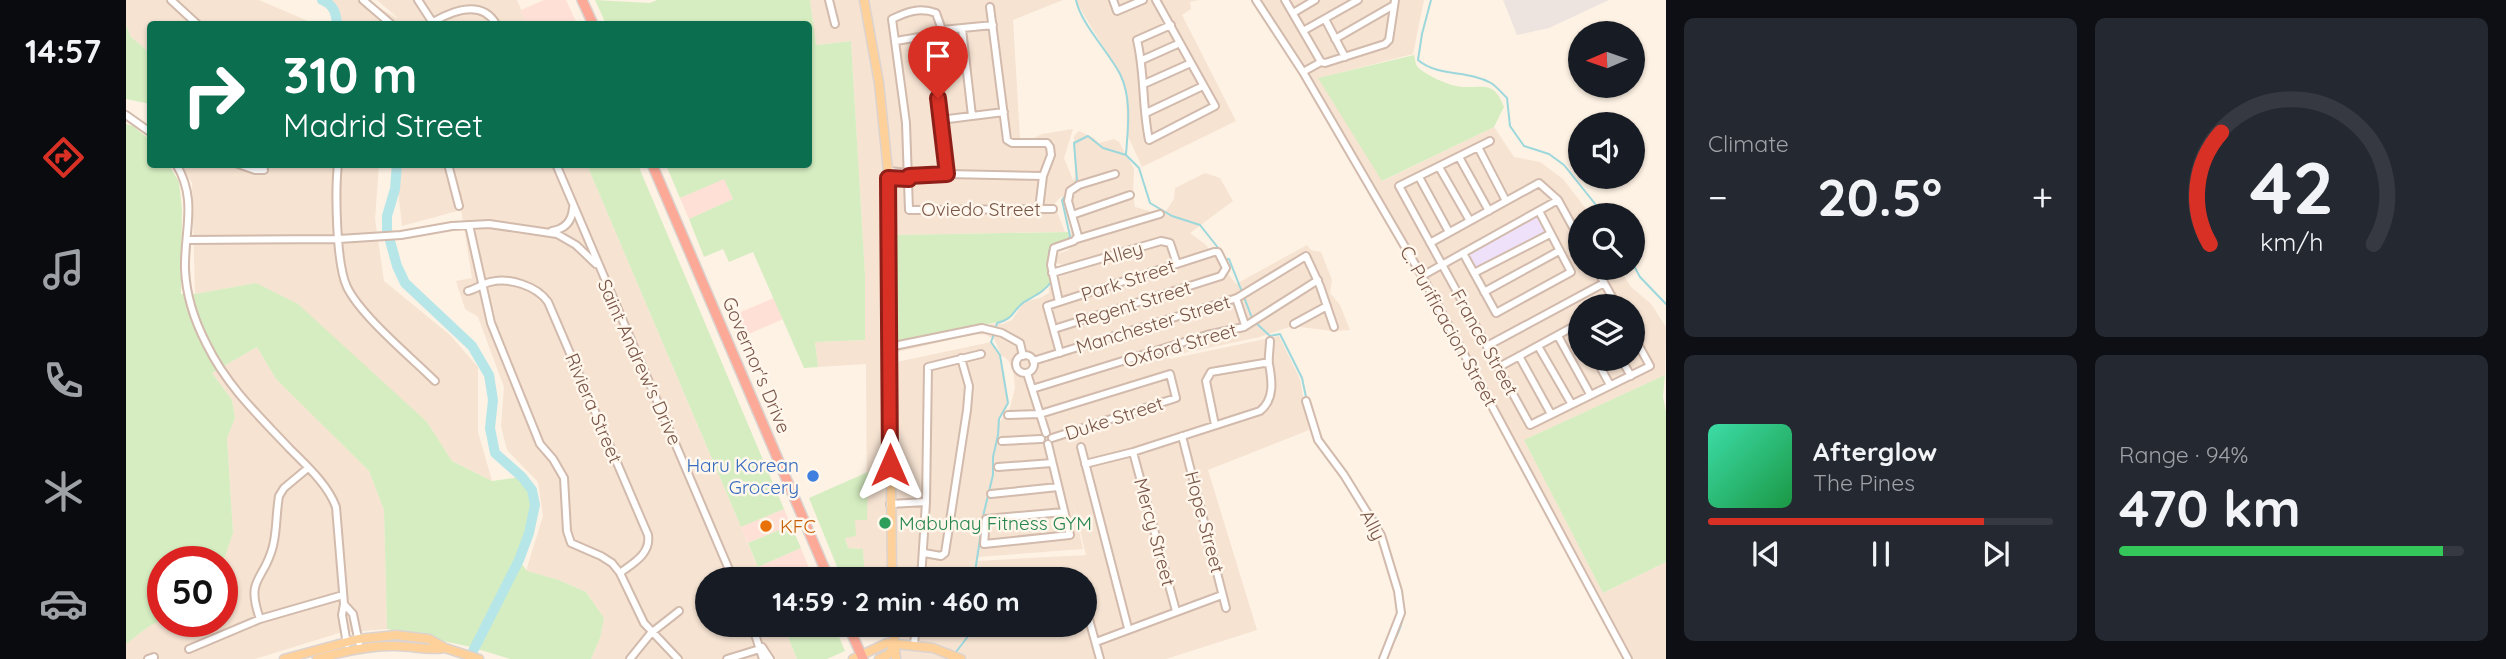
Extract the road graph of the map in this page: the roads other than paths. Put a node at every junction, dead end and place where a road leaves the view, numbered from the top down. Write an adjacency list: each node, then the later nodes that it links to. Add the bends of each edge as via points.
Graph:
1 (171, 0): 18 (street)
2 (363, 0): 19 (street)
3 (418, 0): 20 (street)
4 (582, 0): 23 (highway)
5 (829, 0): 24 (street)
6 (864, 0): 60 (main road)
7 (1113, 0): 8 (street, via 1117,11)
8 (1143, 0)
9 (1156, 0): 26 (street)
10 (1256, 0): 38 (street, C. Purificacion Street)
11 (1285, 0): 16 (street)
12 (1315, 0): 16 (street)
13 (1358, 0): 17 (street)
14 (1394, 3): 31 (street); 34 (street, via 1389,40)
15 (990, 7): 25 (street)
16 (1293, 13): 29 (street)
17 (1325, 19): 29 (street); 31 (street)
18 (194, 21)
19 (388, 21)
20 (433, 21)
21 (437, 21): 22 (street, via 471,6)
22 (494, 21)
23 (592, 21)
24 (835, 24)
25 (993, 25): 27 (street); 41 (street)
26 (1171, 25): 33 (street); 35 (street, via 1138,40)
27 (962, 29): 28 (street); 44 (street)
28 (942, 30): 30 (street); 32 (street, via 936,13 909,11 892,19)
29 (1303, 31): 36 (street)
30 (931, 35): 32 (street); 45 (street)
31 (1335, 39): 34 (street)
32 (896, 41): 61 (street)
33 (1180, 43): 35 (street); 37 (street)
34 (1345, 57): 36 (street)
35 (1142, 61): 39 (street)
36 (1321, 62): 38 (street)
37 (1192, 63): 39 (street); 40 (street)
38 (1303, 72): 92 (street, C. Purificacion Street)
39 (1144, 84): 42 (street)
40 (1203, 86): 42 (street); 42 (street, via 1215,106 1149,140)
41 (1004, 112): 44 (street); 62 (street, via 1009,142 1050,147)
42 (1146, 113)
43 (126, 116): 46 (street)
44 (972, 116): 45 (street)
45 (940, 120): 58 (street)
46 (147, 130)
47 (1490, 141): 48 (street)
48 (1478, 147): 49 (street); 66 (street)
49 (1458, 157): 50 (street); 71 (street)
50 (1438, 167): 63 (street); 76 (street)
51 (180, 168): 83 (street, via 188,189)
52 (250, 168): 57 (street)
53 (338, 168): 81 (street)
54 (449, 168): 67 (street)
55 (558, 168): 68 (street)
56 (654, 168): 158 (highway, Governor's Drive)
57 (264, 170)
58 (947, 174): 61 (street); 62 (street)
59 (1115, 174): 74 (street, Alley, via 1073,187 1068,196)
60 (893, 175): 61 (street); 115 (main road)
61 (909, 176): 69 (street, Oviedo Street, via 909,210)
62 (1043, 176): 69 (street)
63 (1419, 177): 79 (street); 84 (street, France Street, via 1399,187)
64 (1130, 195): 74 (street)
65 (1558, 200): 66 (street, via 1539,183); 72 (street); 75 (street)
66 (1506, 201): 71 (street)
67 (459, 206)
68 (573, 206): 78 (street, via 565,226); 89 (street)
69 (1038, 209): 70 (street, Oviedo Street)
70 (1053, 209)
71 (1489, 211): 76 (street)
72 (1539, 211): 80 (street); 86 (street)
73 (1160, 214): 82 (street, Alley)
74 (1072, 215): 82 (street, Alley)
75 (1568, 218)
76 (1470, 221): 79 (street)
77 (469, 225): 78 (street, Saint Andrew's Drive); 81 (street, Saint Andrew's Drive); 98 (street)
78 (548, 231): 89 (street, Saint Andrew's Drive, via 576,245)
79 (1449, 232): 84 (street)
80 (1550, 234): 85 (street); 91 (street)
81 (339, 239): 83 (street, Saint Andrew's Drive); 99 (street)
82 (1077, 239): 90 (street, Alley, via 1054,248)
83 (187, 240): 147 (street, via 189,296 206,344 229,382)
84 (1430, 243): 88 (street, France Street)
85 (1559, 251): 101 (street); 101 (street, via 1571,272 1496,313)
86 (1463, 253): 88 (street); 91 (street)
87 (1177, 264): 90 (street, Alley, via 1170,243 1161,241); 93 (street, Park Street, via 1218,252 1225,273); 104 (street, Park Street)
88 (1442, 265): 92 (street); 113 (street, France Street)
89 (598, 267): 157 (street, Saint Andrew's Drive)
90 (1052, 273): 104 (street)
91 (1474, 274): 101 (street)
92 (1422, 276): 200 (street, C. Purificacion Street)
93 (1212, 280): 109 (street, Regent Street)
94 (1318, 280): 103 (street, Manchester Street, via 1306,256); 105 (street); 107 (street, Oxford Street)
95 (1602, 280): 97 (street)
96 (339, 283): 99 (street)
97 (1604, 283): 102 (street); 113 (street)
98 (482, 286): 100 (street, Riviera Street); 154 (street, via 491,323 540,444 564,478); 161 (street, Riviera Street, via 494,281 529,286 548,302 653,543)
99 (347, 287): 129 (street)
100 (468, 291)
101 (1484, 292)
102 (1609, 294)
103 (1236, 298): 107 (street); 116 (street, Manchester Street)
104 (1059, 302): 109 (street, Park Street, via 1047,306)
105 (1327, 306): 106 (street); 108 (street)
106 (1294, 324)
107 (1245, 325): 131 (street, Oxford Street)
108 (1334, 327)
109 (1054, 329): 116 (street, Park Street)
110 (1568, 331): 111 (street)
111 (1558, 336): 114 (street); 132 (street)
112 (1270, 341): 122 (street)
113 (1487, 346): 123 (street, France Street)
114 (1538, 346): 119 (street); 134 (street)
115 (889, 347): 118 (street, via 982,328 1020,343); 152 (main road)
116 (1060, 353): 121 (street, Manchester Street)
117 (981, 354): 120 (street)
118 (1023, 356): 121 (street); 127 (street, via 1016,366)
119 (1519, 356): 123 (street); 136 (street)
120 (961, 358): 151 (street, via 931,365 927,371); 156 (street, via 969,386 945,553)
121 (1033, 361): 127 (street)
122 (1269, 364): 138 (street, via 1268,405); 138 (street, via 1207,376)
123 (1499, 367): 136 (street, France Street, via 1530,425)
124 (1602, 371): 130 (street)
125 (1628, 371): 128 (street)
126 (1640, 371): 128 (street)
127 (1027, 373): 131 (street)
128 (1631, 376): 130 (street)
129 (435, 381)
130 (1610, 385): 132 (street)
131 (1032, 389): 135 (street)
132 (1591, 394): 134 (street)
133 (1306, 401): 199 (street, Ally, via 1318,440 1381,535 1402,613)
134 (1570, 403): 136 (street)
135 (1040, 414): 137 (street); 139 (street); 142 (street, Duke Street, via 1170,373 1176,398)
136 (1551, 414)
137 (1008, 415)
138 (1215, 425): 140 (street)
139 (1044, 436): 141 (street, Duke Street); 142 (street)
140 (1182, 436): 144 (street); 163 (street, Hope Street)
141 (1002, 441)
142 (1050, 441): 145 (street)
143 (1081, 447): 146 (street)
144 (1133, 452): 146 (street); 167 (street, Mercy Street)
145 (1052, 463): 148 (street); 149 (street)
146 (1085, 464): 169 (street)
147 (308, 467): 162 (street, via 336,508); 168 (street, via 279,496 271,554 254,590)
148 (998, 467)
149 (1058, 487): 150 (street); 153 (street)
150 (991, 494)
151 (926, 502): 152 (street); 156 (street)
152 (890, 504): 159 (main road)
153 (1064, 512): 153 (street, via 986,519 984,544 1070,535)
154 (571, 543): 155 (street); 161 (street, via 601,556)
155 (565, 550)
156 (923, 553): 160 (street)
157 (728, 567)
158 (824, 567)
159 (892, 567)
160 (922, 567)
161 (620, 573): 170 (street)
162 (343, 595): 164 (street); 168 (street)
163 (1222, 595): 165 (street, Hope Street); 167 (street)
164 (344, 604): 176 (street, via 354,614); 177 (street)
165 (1226, 608)
166 (679, 611): 170 (street)
167 (1176, 611): 169 (street)
168 (260, 619): 182 (street)
169 (1128, 628): 178 (street)
170 (651, 632): 191 (street); 192 (street)
171 (757, 637): 183 (street)
172 (852, 637): 186 (highway)
173 (894, 637): 180 (main road)
174 (915, 637): 179 (street)
175 (1095, 637): 178 (street)
176 (358, 639): 177 (main road); 181 (main road, via 410,636); 184 (street)
177 (346, 642): 185 (street); 188 (main road)
178 (1096, 642): 198 (street)
179 (914, 644): 180 (main road); 187 (main road)
180 (895, 645): 186 (main road, via 887,643); 196 (main road); 197 (main road)
181 (445, 648): 184 (main road); 190 (main road)
182 (189, 649)
183 (762, 649): 193 (street); 194 (street); 195 (street)
184 (360, 650): 185 (main road)
185 (348, 652): 189 (main road)
186 (859, 658)
187 (960, 658)
188 (284, 659)
189 (317, 659)
190 (479, 659)
191 (630, 659)
192 (678, 659)
193 (727, 659)
194 (763, 659)
195 (769, 659)
196 (879, 659)
197 (895, 659)
198 (1100, 659)
199 (1383, 659)
200 (1628, 659)

